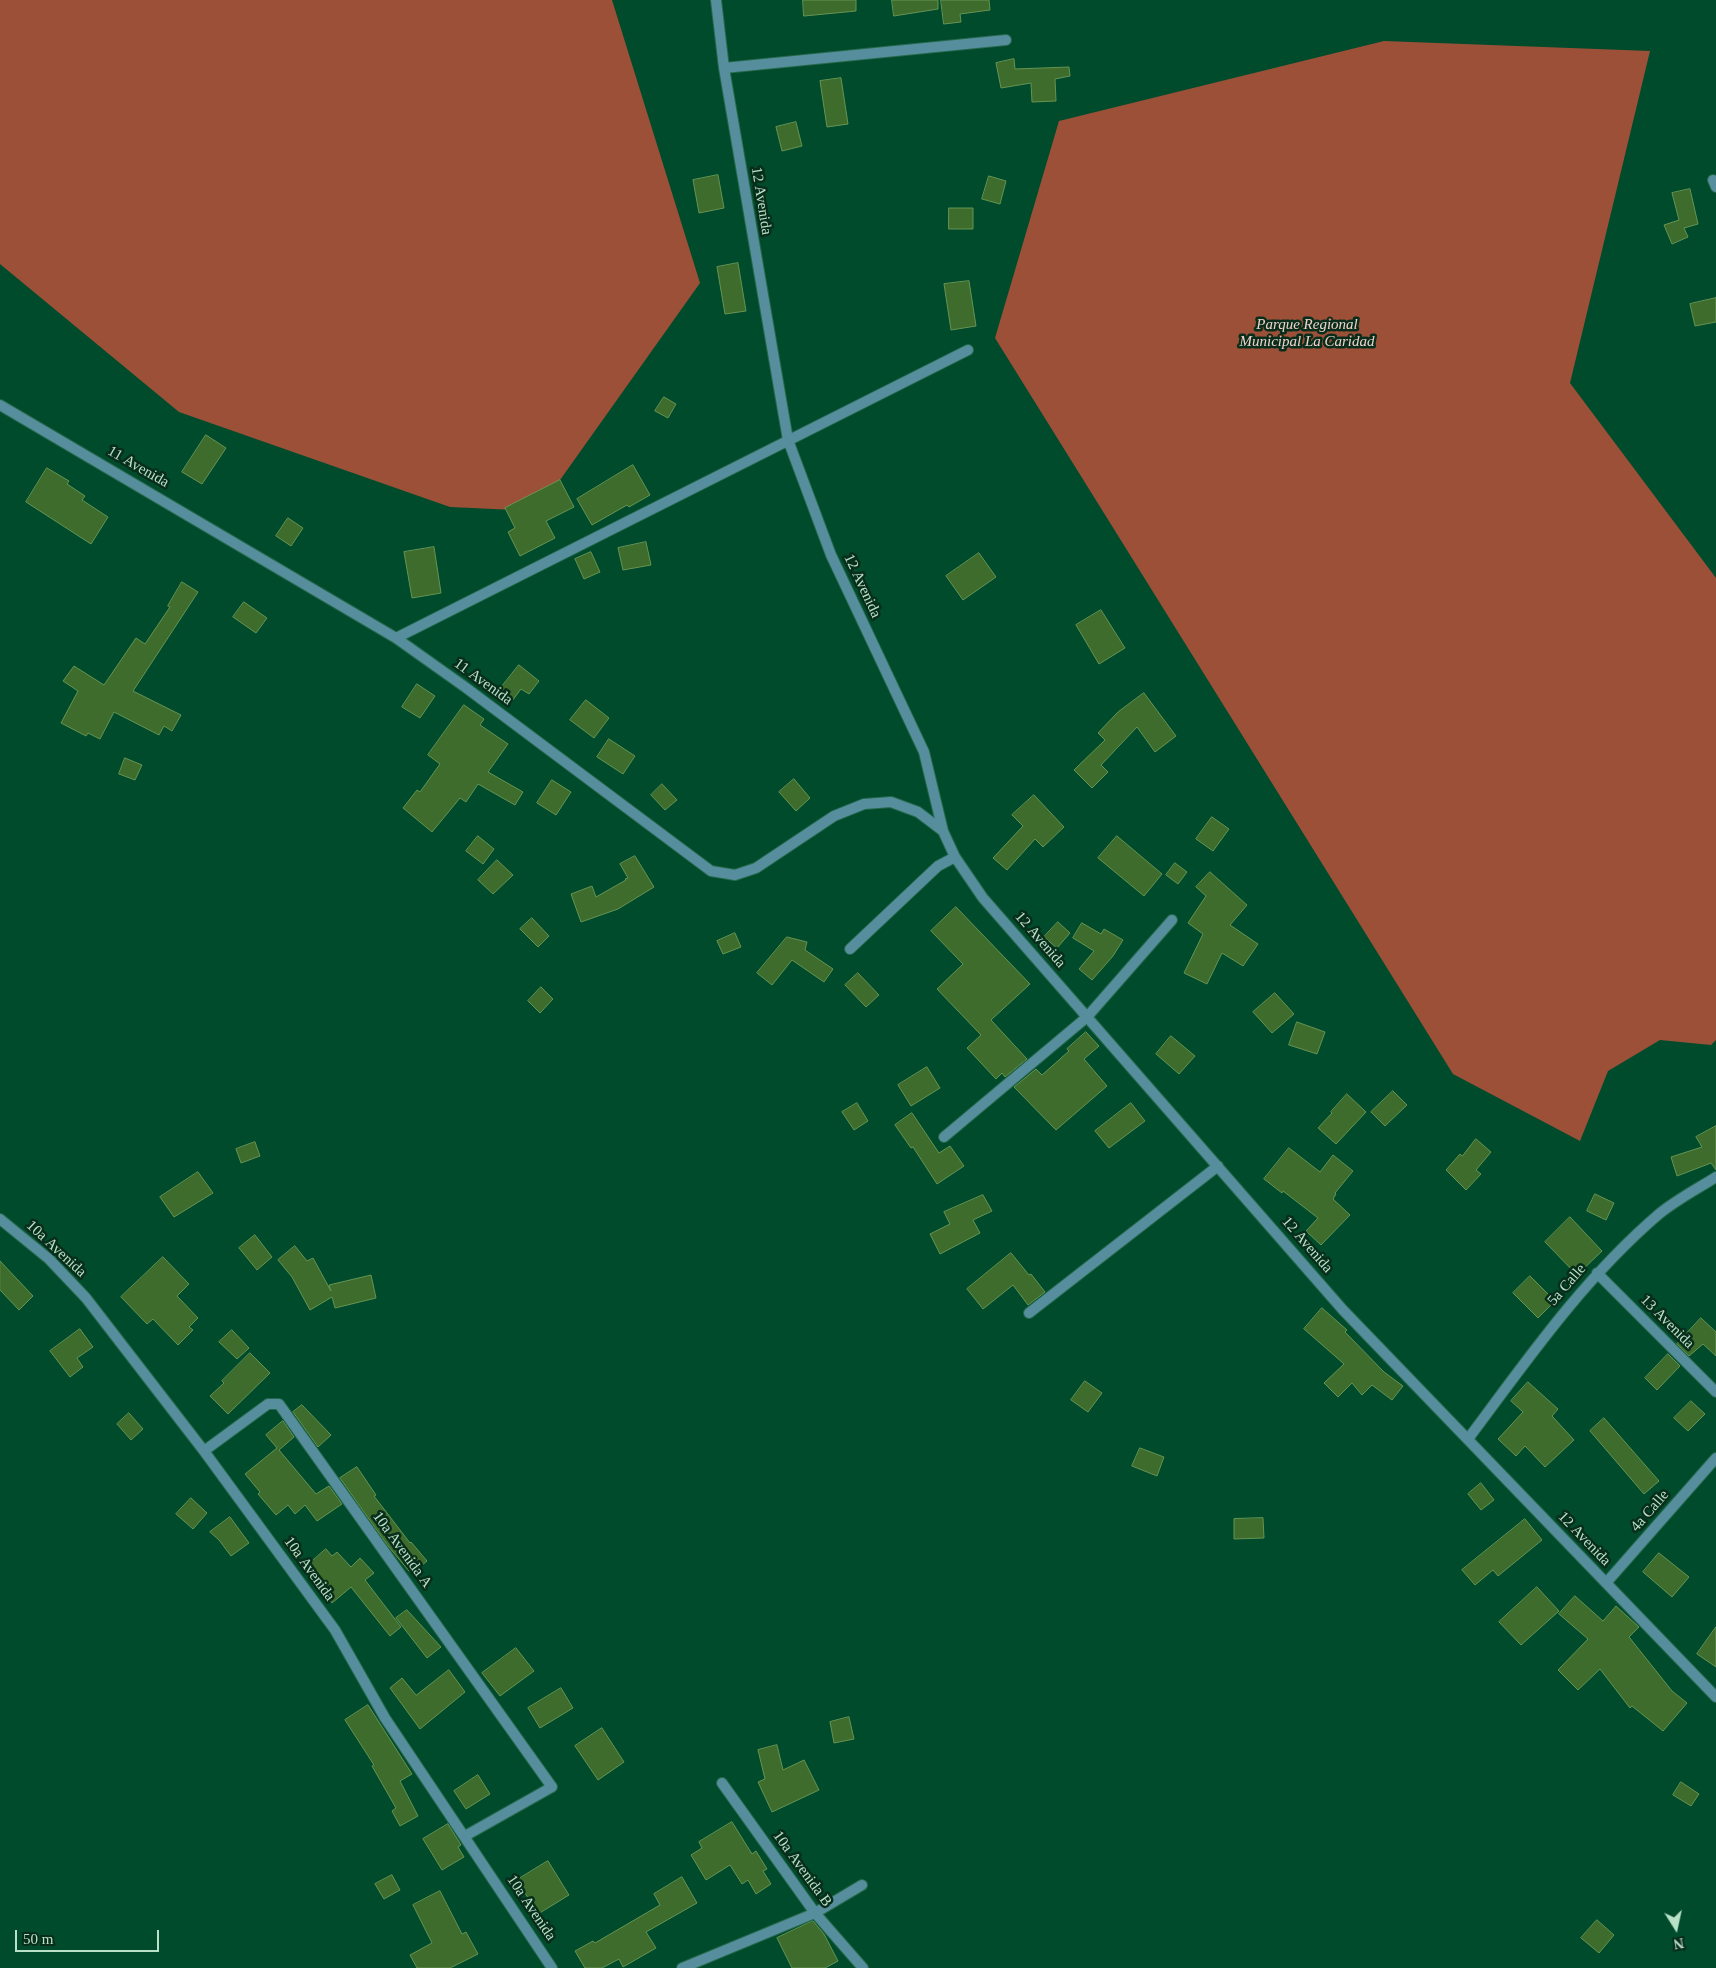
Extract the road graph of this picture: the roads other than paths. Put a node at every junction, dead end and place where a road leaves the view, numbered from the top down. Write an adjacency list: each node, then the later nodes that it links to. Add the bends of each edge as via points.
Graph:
1 (716, 0): 3 (street, 12 Avenida)
2 (1006, 40): 3 (street)
3 (724, 68): 6 (street, 12 Avenida)
4 (968, 350): 6 (street)
5 (0, 405): 7 (street, 11 Avenida)
6 (788, 440): 7 (street); 8 (street, 12 Avenida, via 831,555 924,752)
7 (396, 638): 8 (street, 11 Avenida, via 711,871 735,875 756,868 834,816 864,804 891,802 918,812)
8 (943, 831): 9 (street, 12 Avenida)
9 (955, 856): 11 (street, via 938,866); 12 (street, 12 Avenida, via 984,898)
10 (1172, 920): 12 (street)
11 (850, 949)
12 (1087, 1018): 13 (street); 14 (street, 12 Avenida)
13 (944, 1137)
14 (1218, 1166): 18 (street); 20 (street, 12 Avenida, via 1343,1310)
15 (1716, 1177): 17 (street, 5a Calle, via 1660,1213)
16 (0, 1219): 21 (street, 10a Avenida, via 49,1259 86,1298)
17 (1597, 1273): 19 (street, 13 Avenida); 20 (street, 5a Calle, via 1553,1324)
18 (1029, 1313)
19 (1716, 1392)
20 (1468, 1439): 23 (street, 12 Avenida)
21 (204, 1452): 26 (street, 10a Avenida, via 335,1630 385,1718); 26 (street, 10a Avenida A, via 268,1404 279,1404 552,1787)
22 (1716, 1458): 23 (street, 4a Calle)
23 (1606, 1583): 24 (street, 12 Avenida)
24 (1716, 1697)
25 (722, 1783): 28 (street, 10a Avenida B)
26 (465, 1836): 29 (street, 10a Avenida)
27 (862, 1885): 28 (street)
28 (815, 1913): 30 (street); 31 (street, 10a Avenida B)
29 (552, 1968)
30 (682, 1968)
31 (863, 1968)

